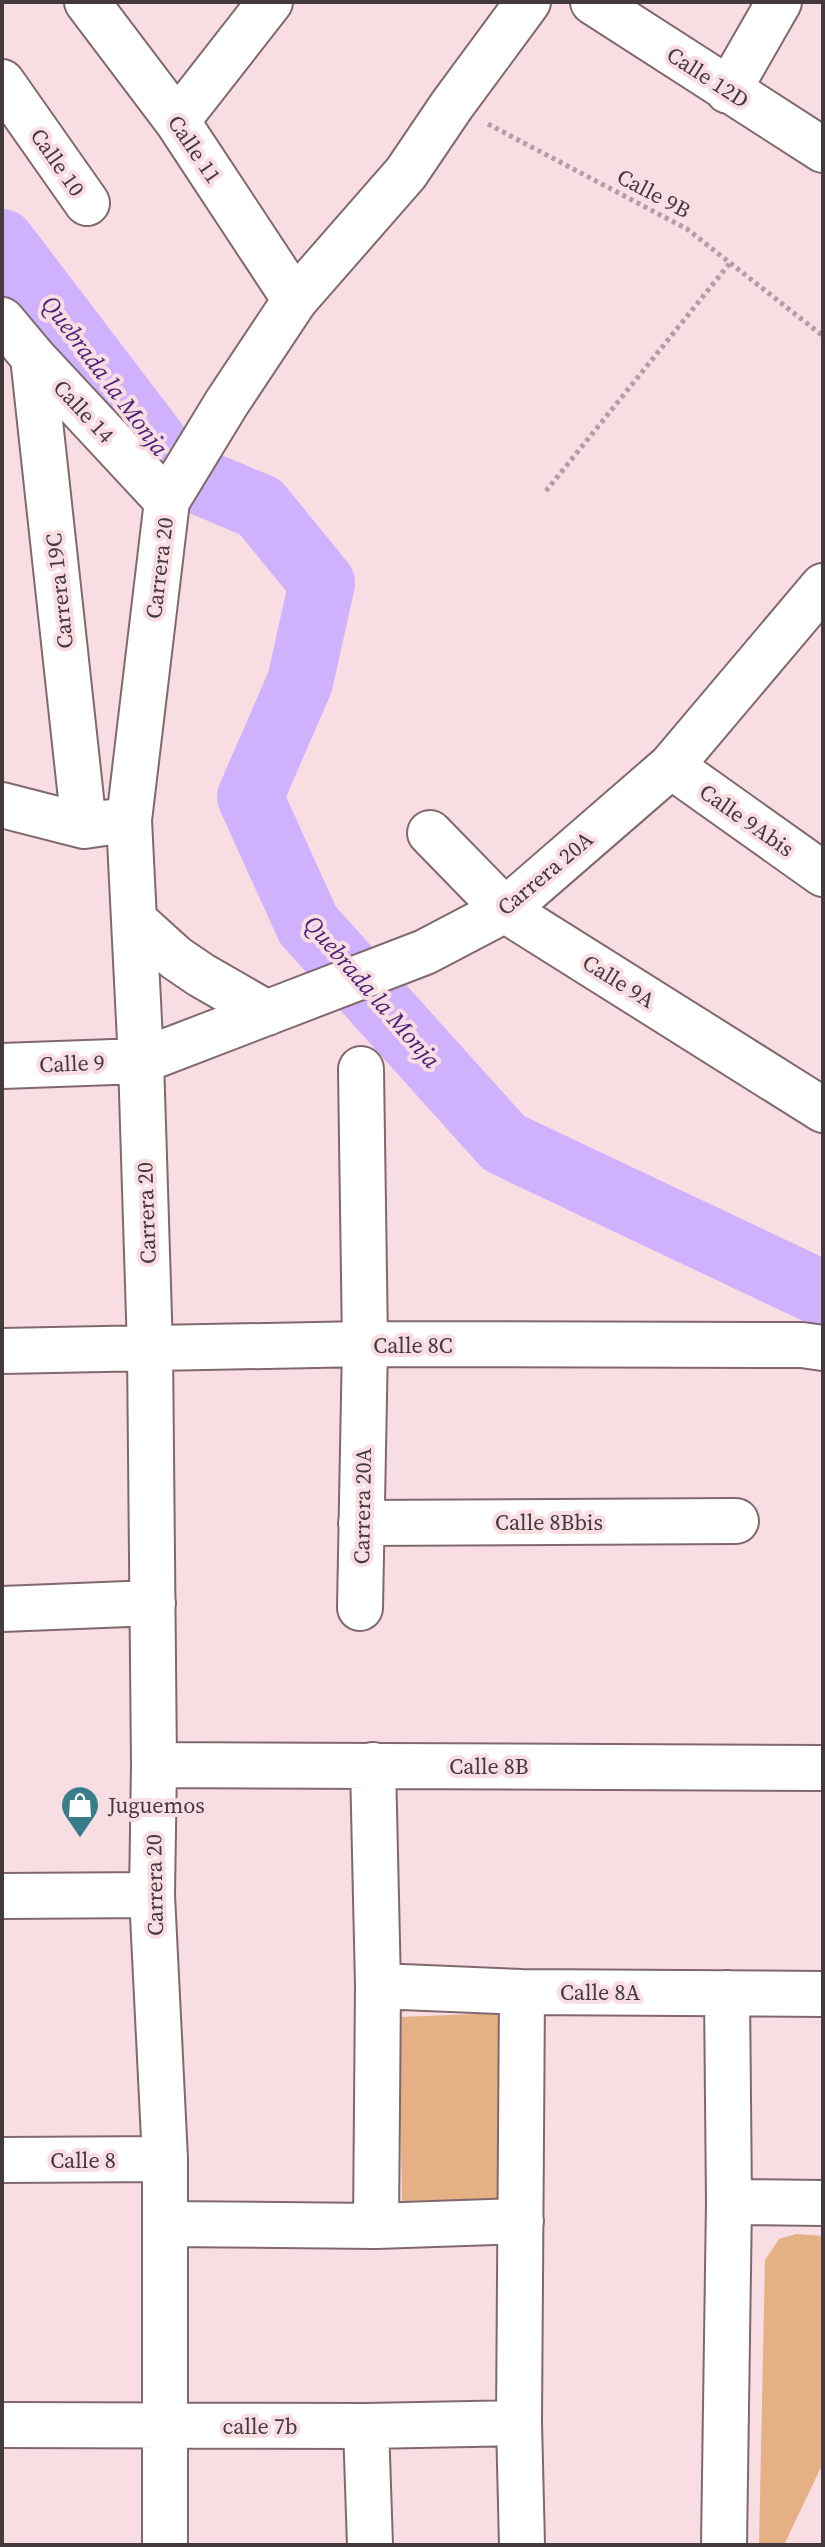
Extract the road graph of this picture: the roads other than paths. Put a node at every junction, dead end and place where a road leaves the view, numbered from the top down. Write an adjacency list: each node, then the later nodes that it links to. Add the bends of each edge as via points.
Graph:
1 (87, 2): 8 (street, Calle 11)
2 (270, 2): 8 (street)
3 (528, 2): 11 (street, Carrera 20, via 406,173)
4 (593, 2): 7 (street, Calle 12D)
5 (779, 2): 7 (street)
6 (2, 82): 10 (street, Calle 10)
7 (728, 91): 9 (street, Calle 12D)
8 (177, 121): 11 (street, Calle 11)
9 (823, 150)
10 (87, 203)
11 (295, 300): 14 (street, Carrera 20)
12 (2, 320): 13 (street, Calle 14)
13 (33, 357): 14 (street, Calle 14); 19 (street, Carrera 19C)
14 (176, 488): 18 (street, Carrera 20)
15 (823, 586): 16 (street, Carrera 20A)
16 (671, 766): 21 (street, Calle 9Abis); 22 (street, Carrera 20A)
17 (2, 805): 19 (street)
18 (129, 820): 19 (street); 23 (street, Carrera 20)
19 (84, 826)
20 (430, 833): 22 (street, Calle 9A)
21 (823, 874)
22 (505, 910): 24 (street, Carrera 20A, via 425,952); 28 (street, Calle 9A)
23 (134, 920): 24 (street, via 189,966); 25 (street, Carrera 20)
24 (279, 1009): 25 (street, Carrera 20A)
25 (141, 1061): 26 (street, Calle 9); 31 (street, Carrera 20)
26 (2, 1066)
27 (361, 1069): 29 (street, Carrera 20A)
28 (823, 1110)
29 (365, 1344): 30 (street, Calle 8C); 31 (street, Calle 8C); 34 (street, Carrera 20A)
30 (823, 1348)
31 (150, 1349): 32 (street, Calle 8C); 35 (street, Carrera 20)
32 (2, 1351)
33 (736, 1521): 34 (street, Calle 8Bbis)
34 (361, 1523): 36 (street, Carrera 20A)
35 (153, 1603): 37 (street); 38 (street, Carrera 20)
36 (360, 1608)
37 (2, 1609)
38 (154, 1765): 39 (street, Calle 8B); 41 (street, Carrera 20)
39 (373, 1765): 40 (street, Calle 8B); 43 (street)
40 (823, 1768)
41 (152, 1895): 42 (street); 47 (street, Carrera 20)
42 (2, 1896)
43 (378, 1986): 44 (street, Calle 8A); 53 (street)
44 (522, 1992): 45 (street, Calle 8A); 51 (street)
45 (727, 1993): 46 (street, Calle 8A); 49 (street)
46 (823, 1994)
47 (165, 2159): 48 (street, Calle 8); 52 (street, Carrera 20)
48 (2, 2160)
49 (729, 2202): 50 (street); 61 (street)
50 (823, 2203)
51 (521, 2221): 53 (street); 54 (street)
52 (166, 2224): 53 (street); 56 (street, Carrera 20)
53 (376, 2226)
54 (519, 2423): 57 (street, calle 7b); 60 (street)
55 (2, 2425): 56 (street, calle 7b)
56 (166, 2425): 57 (street, calle 7b); 58 (street, Carrera 20)
57 (366, 2426): 59 (street)
58 (165, 2545)
59 (370, 2545)
60 (522, 2545)
61 (724, 2545)

